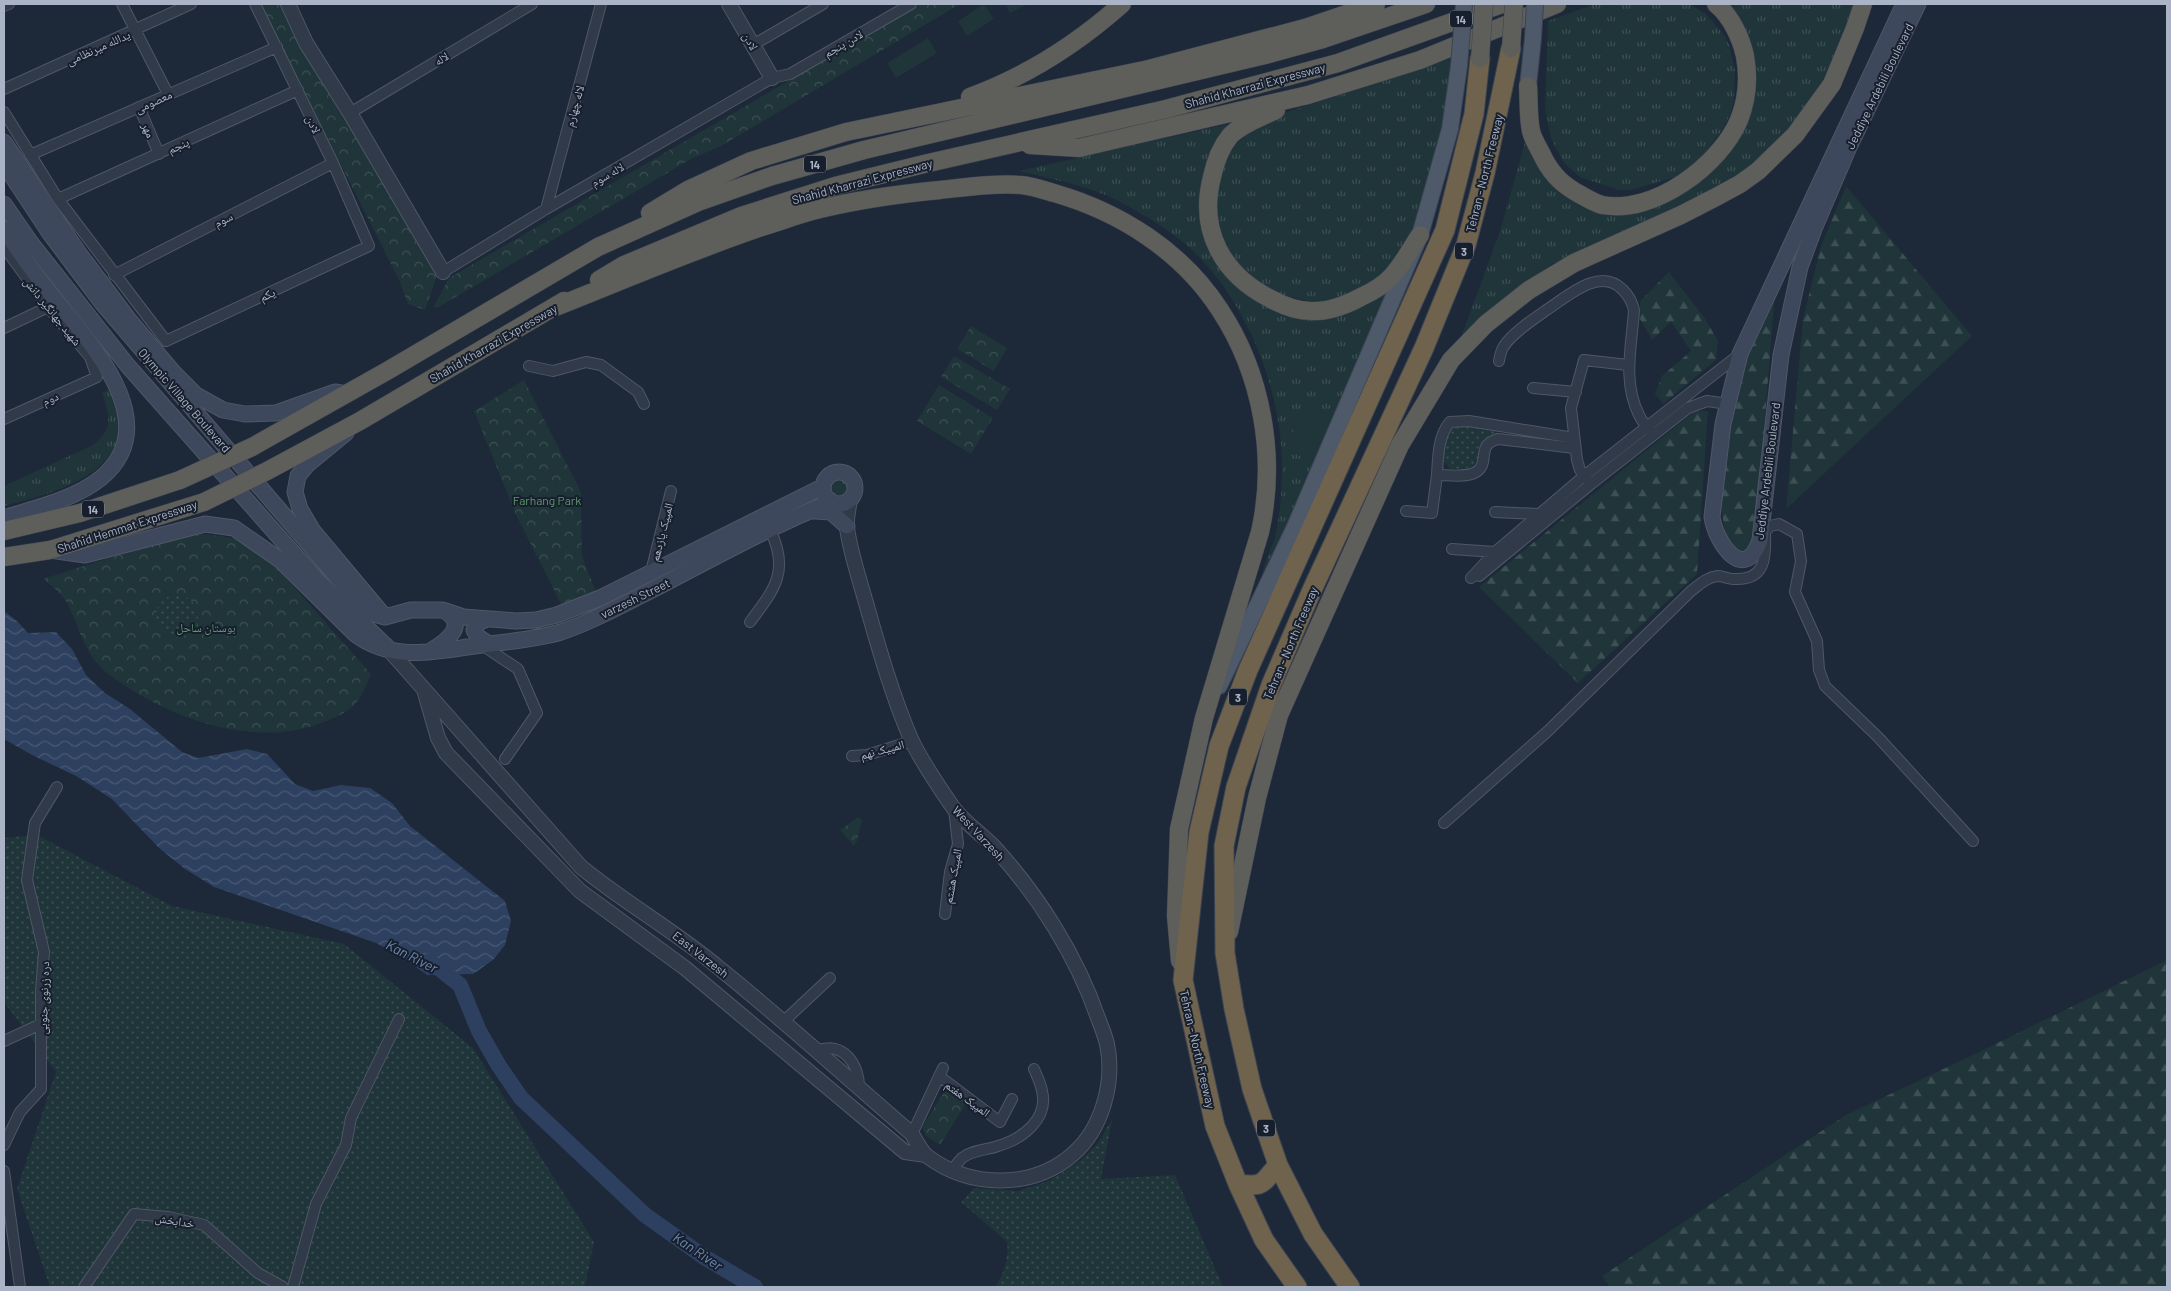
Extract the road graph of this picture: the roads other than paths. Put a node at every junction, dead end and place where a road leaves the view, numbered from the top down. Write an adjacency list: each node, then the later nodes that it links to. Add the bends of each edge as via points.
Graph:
1 (9, 4): 24 (street)
2 (122, 4): 25 (street)
3 (192, 4): 25 (street, یدالله میرنظامی)
4 (255, 4): 27 (street, لادن)
5 (288, 4): 38 (street, via 306,43)
6 (532, 4): 38 (street, لاله)
7 (601, 4): 48 (street, لاله چهارم)
8 (731, 4): 26 (street, لادن)
9 (823, 4): 26 (street)
10 (911, 4): 30 (street, لادن پنجم, via 790,74)
11 (1122, 4): 39 (highway, via 1051,59 987,90)
12 (1376, 4): 39 (highway, via 1305,28 1149,69)
13 (1426, 4): 52 (highway, 14, via 1265,55 873,148 772,176 698,202)
14 (1464, 4): 50 (main road, bridge, via 1450,129)
15 (1484, 4): 29 (highway, Tehran - North Freeway / 3, bridge)
16 (1502, 4): 41 (highway, Shahid Kharrazi Expressway / 14, via 1338,63 1166,109)
17 (1514, 4): 28 (highway, Tehran - North Freeway / 3, bridge)
18 (1535, 4): 31 (main road, bridge)
19 (1557, 4): 35 (highway, via 1420,60)
20 (1716, 4): 31 (highway, via 1731,21 1744,50 1745,99 1739,119 1721,149 1700,172 1663,194 1626,204 1601,204 1561,183 1551,173 1531,132)
21 (1863, 4): 111 (highway, via 1832,84 1794,135 1758,171 1708,202 1574,263 1529,290 1486,324 1451,360 1400,445 1279,716 1257,798)
22 (1904, 4): 59 (main road, Jeddiye Ardebili Boulevard)
23 (1918, 4): 88 (main road, Jeddiye Ardebili Boulevard, via 1849,147 1800,267 1781,355)
24 (4, 6)
25 (135, 30): 32 (street, یدالله میرنظامی); 34 (street)
26 (753, 45): 30 (street, لادن)
27 (277, 47): 33 (street, لادن); 34 (street, معصومی)
28 (1511, 48): 111 (highway, Tehran - North Freeway / 3, via 1466,245 1424,348 1275,676 1236,787 1224,846)
29 (1480, 58): 113 (highway, Tehran - North Freeway / 3, via 1474,114 1445,230 1248,670 1219,746 1200,832)
30 (772, 78): 48 (street, لاله سوم)
31 (1528, 86)
32 (4, 89)
33 (298, 90): 42 (street, پنجم); 44 (street, لادن)
34 (168, 94): 36 (street, معصومی)
35 (1308, 95): 41 (highway, via 1078,148); 50 (highway, via 1256,119 1231,135 1217,158 1208,195 1209,218 1220,254 1236,276 1282,305 1310,311 1346,305 1373,291 1392,276)
36 (139, 107): 42 (street, مهر); 43 (street, معصومی)
37 (4, 112): 43 (street)
38 (350, 113): 54 (street)
39 (911, 118): 52 (highway, via 846,132 751,161 688,190)
40 (4, 142): 66 (main road, via 78,252 130,321 196,395 223,410 245,414 276,413 335,392)
41 (1012, 144): 57 (highway, Shahid Kharrazi Expressway / 14, via 835,186 741,216 624,266)
42 (158, 154): 46 (street, پنجم)
43 (30, 155): 46 (street)
44 (333, 163): 51 (street, لادن); 55 (street, سوم)
45 (4, 164): 95 (main road, Olympic Village Boulevard, via 51,235 141,350 367,612)
46 (58, 199): 55 (street)
47 (4, 204): 99 (main road, Olympic Village Boulevard, via 128,366 318,581)
48 (546, 209): 54 (street, لاله سوم)
49 (4, 229): 84 (main road, via 111,373 127,425 124,448 118,460 101,478 77,493)
50 (1420, 235): 102 (main road, via 1294,529)
51 (369, 246): 55 (street, یکم, via 166,342)
52 (598, 246): 66 (highway, 14)
53 (4, 247): 56 (street, شهید جهانگیر دانش)
54 (443, 272)
55 (114, 275)
56 (48, 307): 58 (street); 63 (street, شهید جهانگیر دانش, via 90,357)
57 (553, 308): 70 (highway, Shahid Kharrazi Expressway / 14); 102 (highway, via 722,240 768,225 815,210 908,193 995,184 1024,185 1082,201 1124,221 1184,265 1208,291 1230,324 1249,368 1265,432 1268,465 1266,505)
58 (4, 328)
59 (1740, 354): 68 (main road, Jeddiye Ardebili Boulevard); 71 (street)
60 (1499, 361): 61 (street, via 1504,346 1539,316 1577,290 1594,282 1607,281 1621,287 1632,302 1633,328)
61 (1628, 365): 65 (street, via 1584,360); 71 (street, via 1636,408)
62 (529, 366): 67 (street, via 553,371 586,362 601,365 638,392)
63 (97, 377): 69 (street, دوم)
64 (1533, 388): 65 (street)
65 (1576, 392): 72 (street, via 1571,408)
66 (347, 394): 87 (highway, 14, bridge, via 252,447 180,480 80,514)
67 (644, 404)
68 (1728, 404): 71 (street, via 1707,401 1695,404); 88 (main road, Jeddiye Ardebili Boulevard, via 1713,496 1714,532 1728,554 1737,559 1747,558 1756,550)
69 (4, 419)
70 (360, 421): 78 (highway, Shahid Kharrazi Expressway / 14, bridge); 95 (main road, via 307,465 298,476 295,492 300,509 313,531)
71 (1651, 431): 74 (street)
72 (1574, 443): 73 (street, via 1498,439 1485,446 1481,467 1476,472); 73 (street, via 1469,421 1450,422 1439,450); 74 (street, via 1580,470)
73 (1437, 475): 81 (street, via 1432,513)
74 (1588, 480): 83 (street); 91 (street, via 1481,575 1471,578)
75 (822, 487): 77 (main road, via 830,474 845,473 855,485); 79 (main road, via 824,496); 93 (main road, varzesh Street)
76 (671, 491): 93 (street, المپیک یازدهم)
77 (850, 499): 79 (main road, via 841,504); 85 (street, West Varzesh)
78 (204, 502): 89 (highway, Shahid Hemmat Expressway / 14)
79 (831, 502): 80 (main road, varzesh Street)
80 (809, 511): 85 (main road, via 831,512); 86 (main road, varzesh Street)
81 (1406, 511)
82 (1495, 512): 83 (street)
83 (1539, 514): 91 (street)
84 (4, 518)
85 (847, 526): 103 (street, West Varzesh, via 884,667)
86 (770, 530): 97 (street, via 778,545 780,573 770,596); 98 (main road, varzesh Street, via 607,613 561,631)
87 (4, 531)
88 (1762, 535): 108 (street, via 1764,562 1751,578 1718,576 1707,579 1691,591 1548,731); 109 (street, via 1770,526 1779,524 1797,534 1801,561 1795,592 1817,641 1819,670 1825,686 1878,737)
89 (50, 550): 92 (highway, 14); 99 (main road, varzesh Street, via 85,555 205,524 234,528 280,560 355,634 368,644)
90 (1452, 550): 91 (street)
91 (1495, 552)
92 (4, 557)
93 (651, 572): 96 (main road, varzesh Street, via 557,615 516,622)
94 (443, 610): 95 (main road, varzesh Street, via 411,610); 96 (main road, varzesh Street, via 464,617); 100 (main road, via 452,615 453,634)
95 (385, 617)
96 (487, 619): 98 (main road, via 477,623 474,630)
97 (750, 622)
98 (486, 645): 100 (main road, varzesh Street); 105 (street, via 518,669 537,712)
99 (391, 652): 100 (main road, varzesh Street); 101 (street, East Varzesh)
100 (427, 654)
101 (423, 688): 115 (street, East Varzesh, via 581,867 670,930); 122 (street, via 438,738 446,752 580,891 685,968 905,1152)
102 (1204, 718): 113 (highway, via 1179,829 1176,916)
103 (912, 741): 104 (street, المپیک نهم); 107 (street, West Varzesh)
104 (852, 756)
105 (505, 759)
106 (57, 787): 116 (street, دره زرنوی جنوبی, via 35,823 27,880 44,952)
107 (954, 809): 110 (street, المپیک هشتم, via 958,844 950,872); 125 (street, West Varzesh, via 995,848 1039,904 1092,999 1107,1044 1108,1083 1101,1113 1073,1154)
108 (1444, 823)
109 (1973, 840)
110 (945, 914)
111 (1225, 953): 123 (highway, Tehran - North Freeway / 3, via 1252,1089)
112 (830, 978): 115 (street)
113 (1182, 980): 127 (highway, Tehran - North Freeway / 3, via 1215,1126)
114 (399, 1019): 131 (street, via 351,1118 346,1145 316,1204)
115 (783, 1022): 120 (street, East Varzesh)
116 (41, 1024): 117 (street); 121 (street, دره زرنوی جنوبی, via 41,1089 20,1112)
117 (4, 1041)
118 (1034, 1069): 124 (street, via 1043,1101 1038,1118 1029,1130 1013,1141 962,1158)
119 (1012, 1099): 120 (street, المپیک هفتم, via 1000,1122 941,1072)
120 (912, 1134): 122 (street, East Varzesh)
121 (4, 1144)
122 (926, 1155): 124 (street, East Varzesh)
123 (1278, 1166): 127 (highway, via 1265,1182 1257,1186); 133 (highway, Tehran - North Freeway / 3, via 1313,1234)
124 (952, 1170): 125 (street, East Varzesh, via 988,1181 1018,1181)
125 (1051, 1170)
126 (4, 1171): 128 (street)
127 (1238, 1184): 132 (highway, Tehran - North Freeway / 3, via 1264,1240)
128 (20, 1287)
129 (84, 1287): 130 (street, خدابخش, via 134,1214 204,1224 258,1273)
130 (283, 1287)
131 (293, 1287)
132 (1297, 1287)
133 (1350, 1287)

